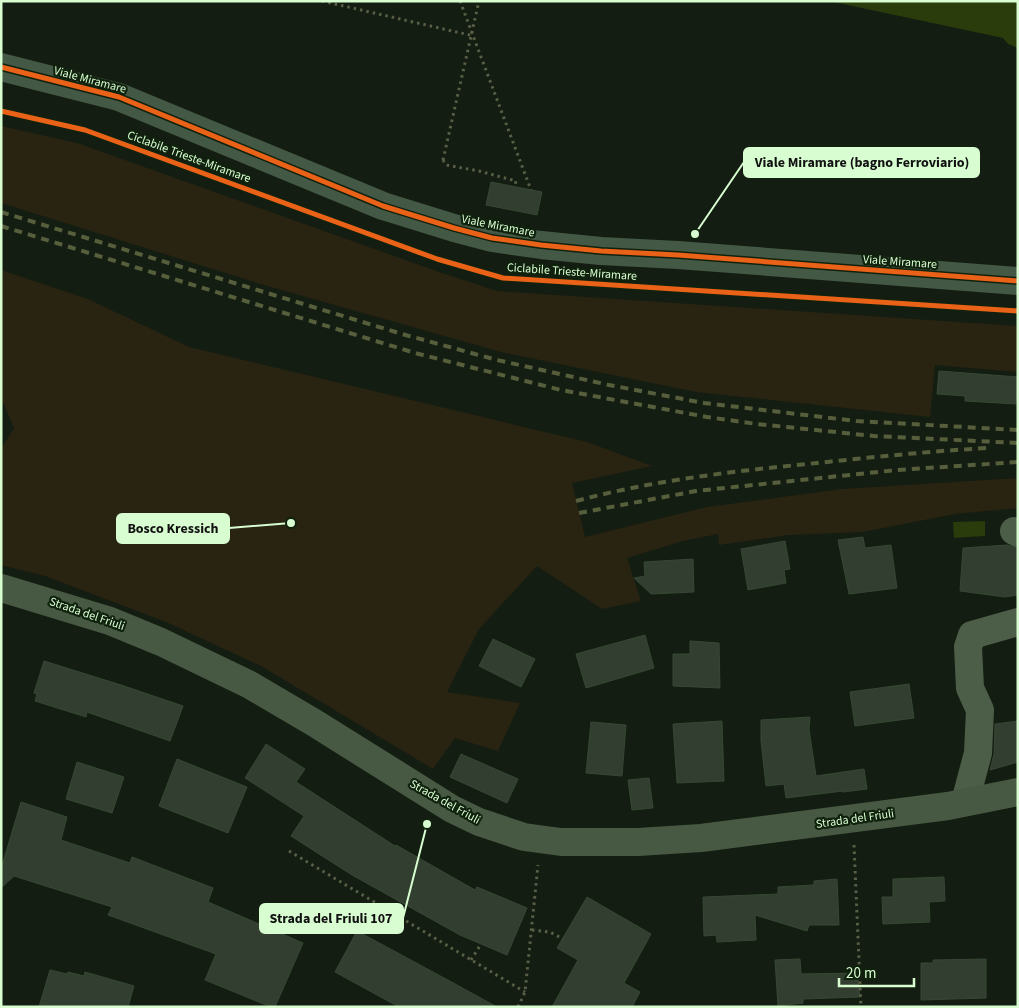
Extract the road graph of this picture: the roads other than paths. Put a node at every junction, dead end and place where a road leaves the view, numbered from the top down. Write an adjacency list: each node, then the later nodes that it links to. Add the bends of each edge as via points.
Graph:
1 (1, 67): 2 (main road, Viale Miramare, via 119,97 383,206 492,238 600,251)
2 (1018, 281)
3 (1, 588): 6 (main road, Strada del Friuli, via 110,621 161,642 250,686 313,722 452,809 479,822 524,836 561,842 701,838)
4 (1018, 622): 6 (street, via 972,635 968,647 970,688 980,710 978,753)
5 (1018, 792): 6 (main road, Strada del Friuli)
6 (965, 802)

